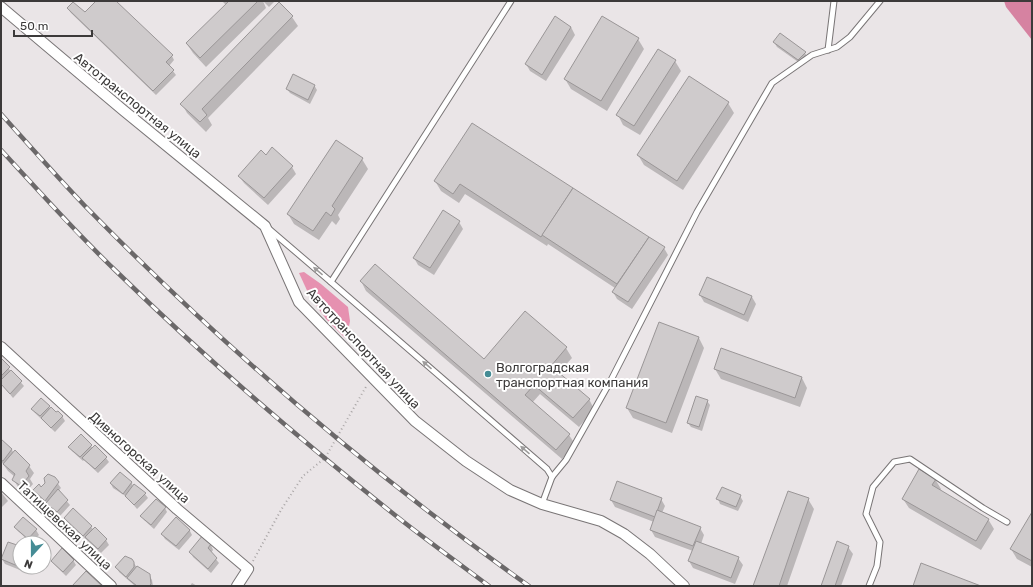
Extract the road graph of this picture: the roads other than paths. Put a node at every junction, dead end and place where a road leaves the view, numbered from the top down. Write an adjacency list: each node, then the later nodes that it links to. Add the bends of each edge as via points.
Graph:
1 (511, 1): 7 (lane)
2 (834, 1): 5 (lane)
3 (880, 1): 5 (lane, via 850,37)
4 (1, 7): 6 (street, Автотранспортная улица)
5 (828, 50): 9 (lane, via 812,55 772,83 697,212 610,382 566,460)
6 (265, 226): 7 (lane, one-way to 6); 11 (street, Автотранспортная улица, via 299,302 415,421 466,461 510,490)
7 (331, 282): 9 (lane, one-way to 7, via 546,469)
8 (1, 347): 14 (street, Дивногорская улица, via 177,509 248,569)
9 (552, 477): 11 (lane)
10 (1, 483): 13 (street, Татищевская улица)
11 (542, 504): 15 (street, Автотранспортная улица, via 601,521 650,554)
12 (1007, 522): 16 (lane, via 910,459 894,462 873,487 866,514 880,542 877,566)
13 (111, 586)
14 (237, 586)
15 (684, 586)
16 (869, 586)

